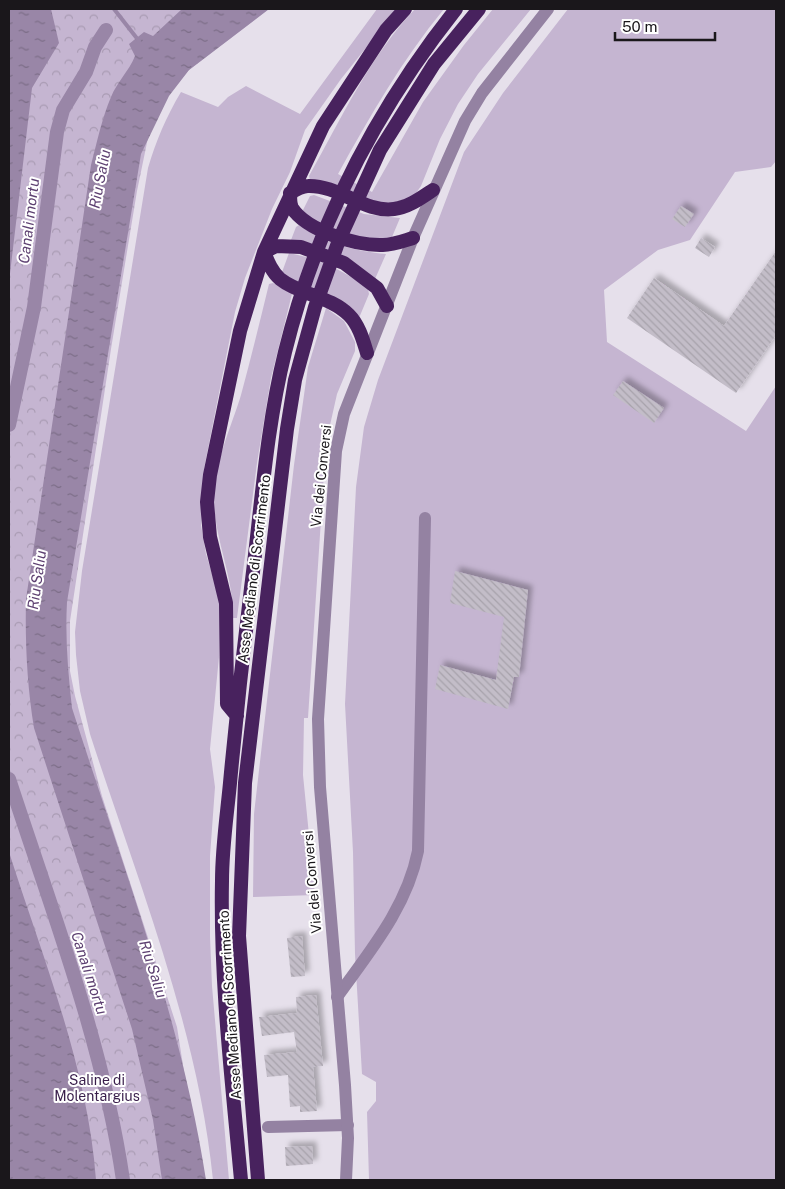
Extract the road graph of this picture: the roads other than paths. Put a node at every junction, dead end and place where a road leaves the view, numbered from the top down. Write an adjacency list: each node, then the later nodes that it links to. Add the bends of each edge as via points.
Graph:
1 (405, 9): 6 (highway, via 386,30 344,92)
2 (456, 9): 12 (highway, Asse Mediano di Scorrimento, via 420,54 369,136 318,245 300,301 274,405)
3 (479, 9): 17 (highway, Asse Mediano di Scorrimento, via 434,64 380,150 338,240 295,380 245,783 242,833 239,936)
4 (548, 9): 5 (street, Via dei Conversi, via 482,93 465,121)
5 (433, 190): 6 (highway, via 395,209 378,209 328,189 307,186); 7 (street, Via dei Conversi)
6 (290, 193): 7 (highway, via 291,206 304,221 320,230 357,242 382,245); 8 (highway)
7 (413, 238): 9 (street, Via dei Conversi)
8 (264, 252): 9 (highway, via 276,246 301,247 344,263 377,288); 10 (highway, via 271,269 280,279 332,303 349,315 360,332); 12 (highway, via 240,331 207,502 210,537 226,603 228,704)
9 (387, 306): 10 (street, Via dei Conversi)
10 (367, 354): 13 (street, Via dei Conversi, via 344,414 336,451 318,719 320,787)
11 (425, 518): 13 (street, via 418,851 413,874 398,907 362,966)
12 (237, 716): 16 (highway, Asse Mediano di Scorrimento, via 222,877 221,938)
13 (337, 997): 14 (street, Via dei Conversi)
14 (348, 1125): 15 (street); 18 (street, Via dei Conversi)
15 (268, 1127)
16 (241, 1180)
17 (258, 1180)
18 (346, 1180)

